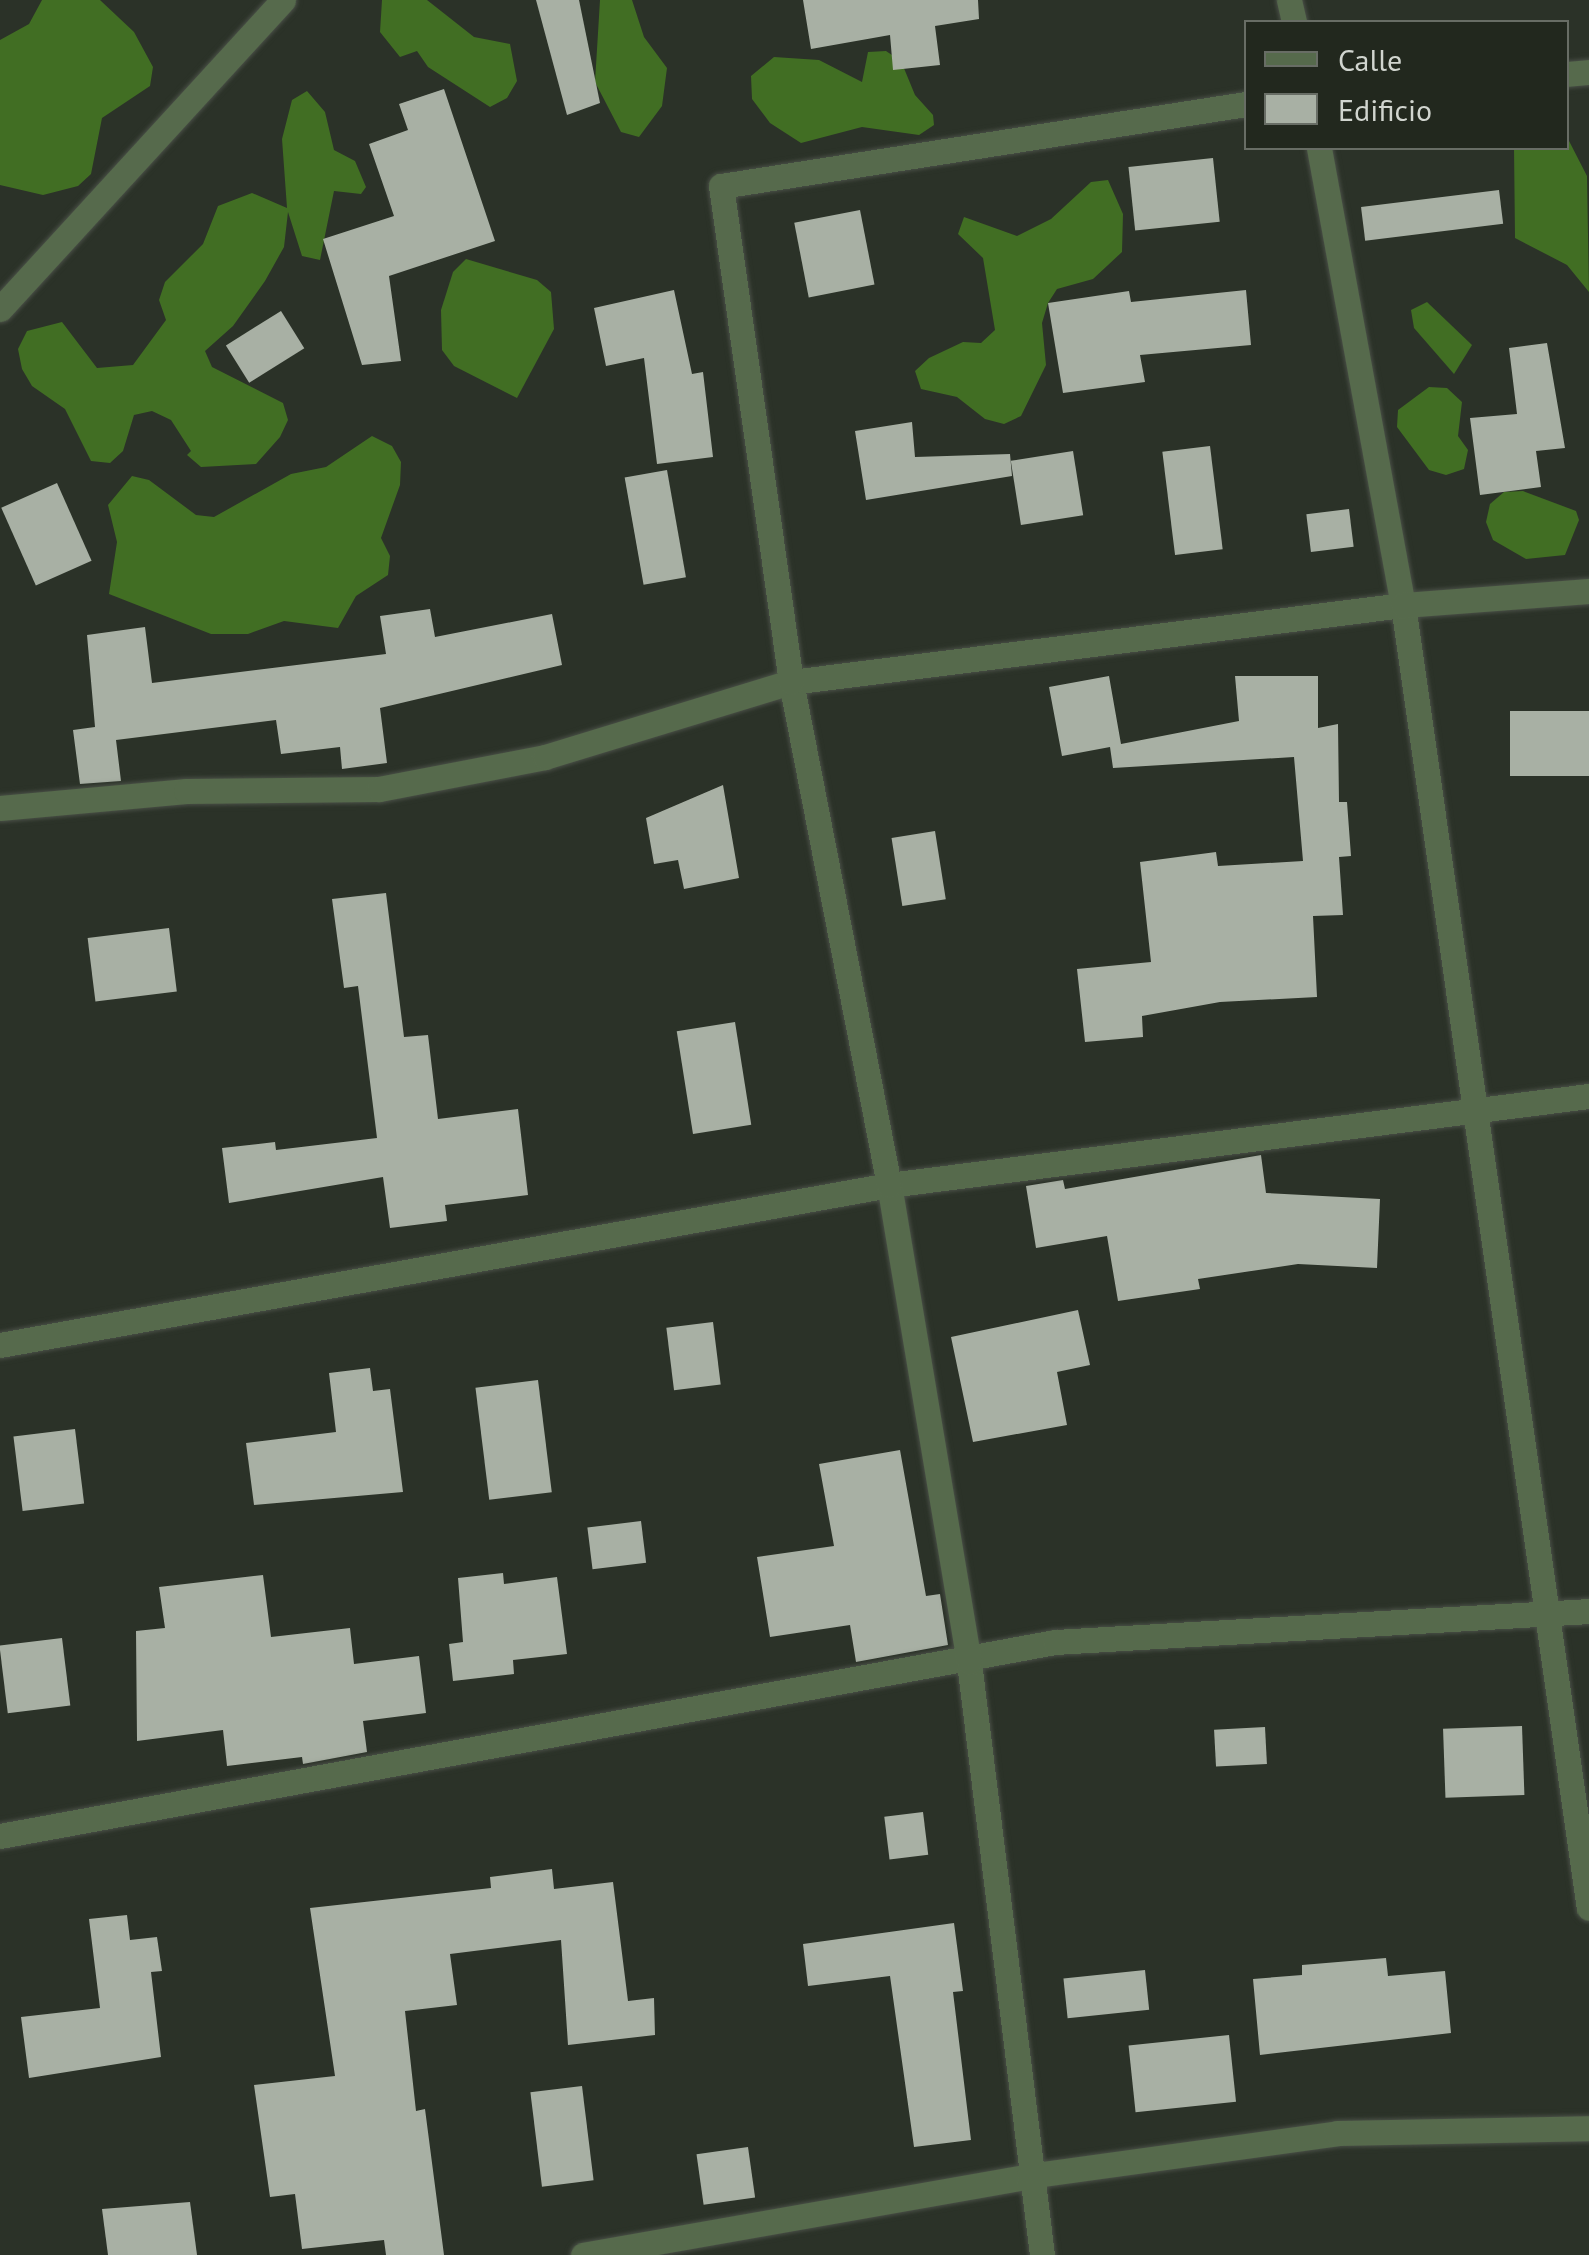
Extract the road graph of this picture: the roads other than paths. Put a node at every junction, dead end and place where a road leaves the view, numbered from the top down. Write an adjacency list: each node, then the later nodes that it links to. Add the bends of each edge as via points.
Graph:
1 (283, 0): 4 (street)
2 (1244, 104): 7 (street, via 722,186)
3 (1318, 150): 6 (street)
4 (0, 308)
5 (1589, 591): 6 (street)
6 (1402, 604): 7 (street); 10 (street)
7 (791, 682): 8 (street, via 545,756 379,790 186,791); 11 (street)
8 (0, 808)
9 (1589, 1096): 10 (street)
10 (1478, 1107): 11 (street); 14 (street)
11 (889, 1186): 12 (street); 15 (street)
12 (0, 1345)
13 (1589, 1611): 14 (street)
14 (1548, 1614): 15 (street, via 1056,1642); 17 (street)
15 (969, 1662): 16 (street); 19 (street)
16 (0, 1836)
17 (1589, 1908)
18 (1589, 2128): 19 (street, via 1337,2134)
19 (1029, 2176): 20 (street); 21 (street)
20 (583, 2255)
21 (1042, 2255)

